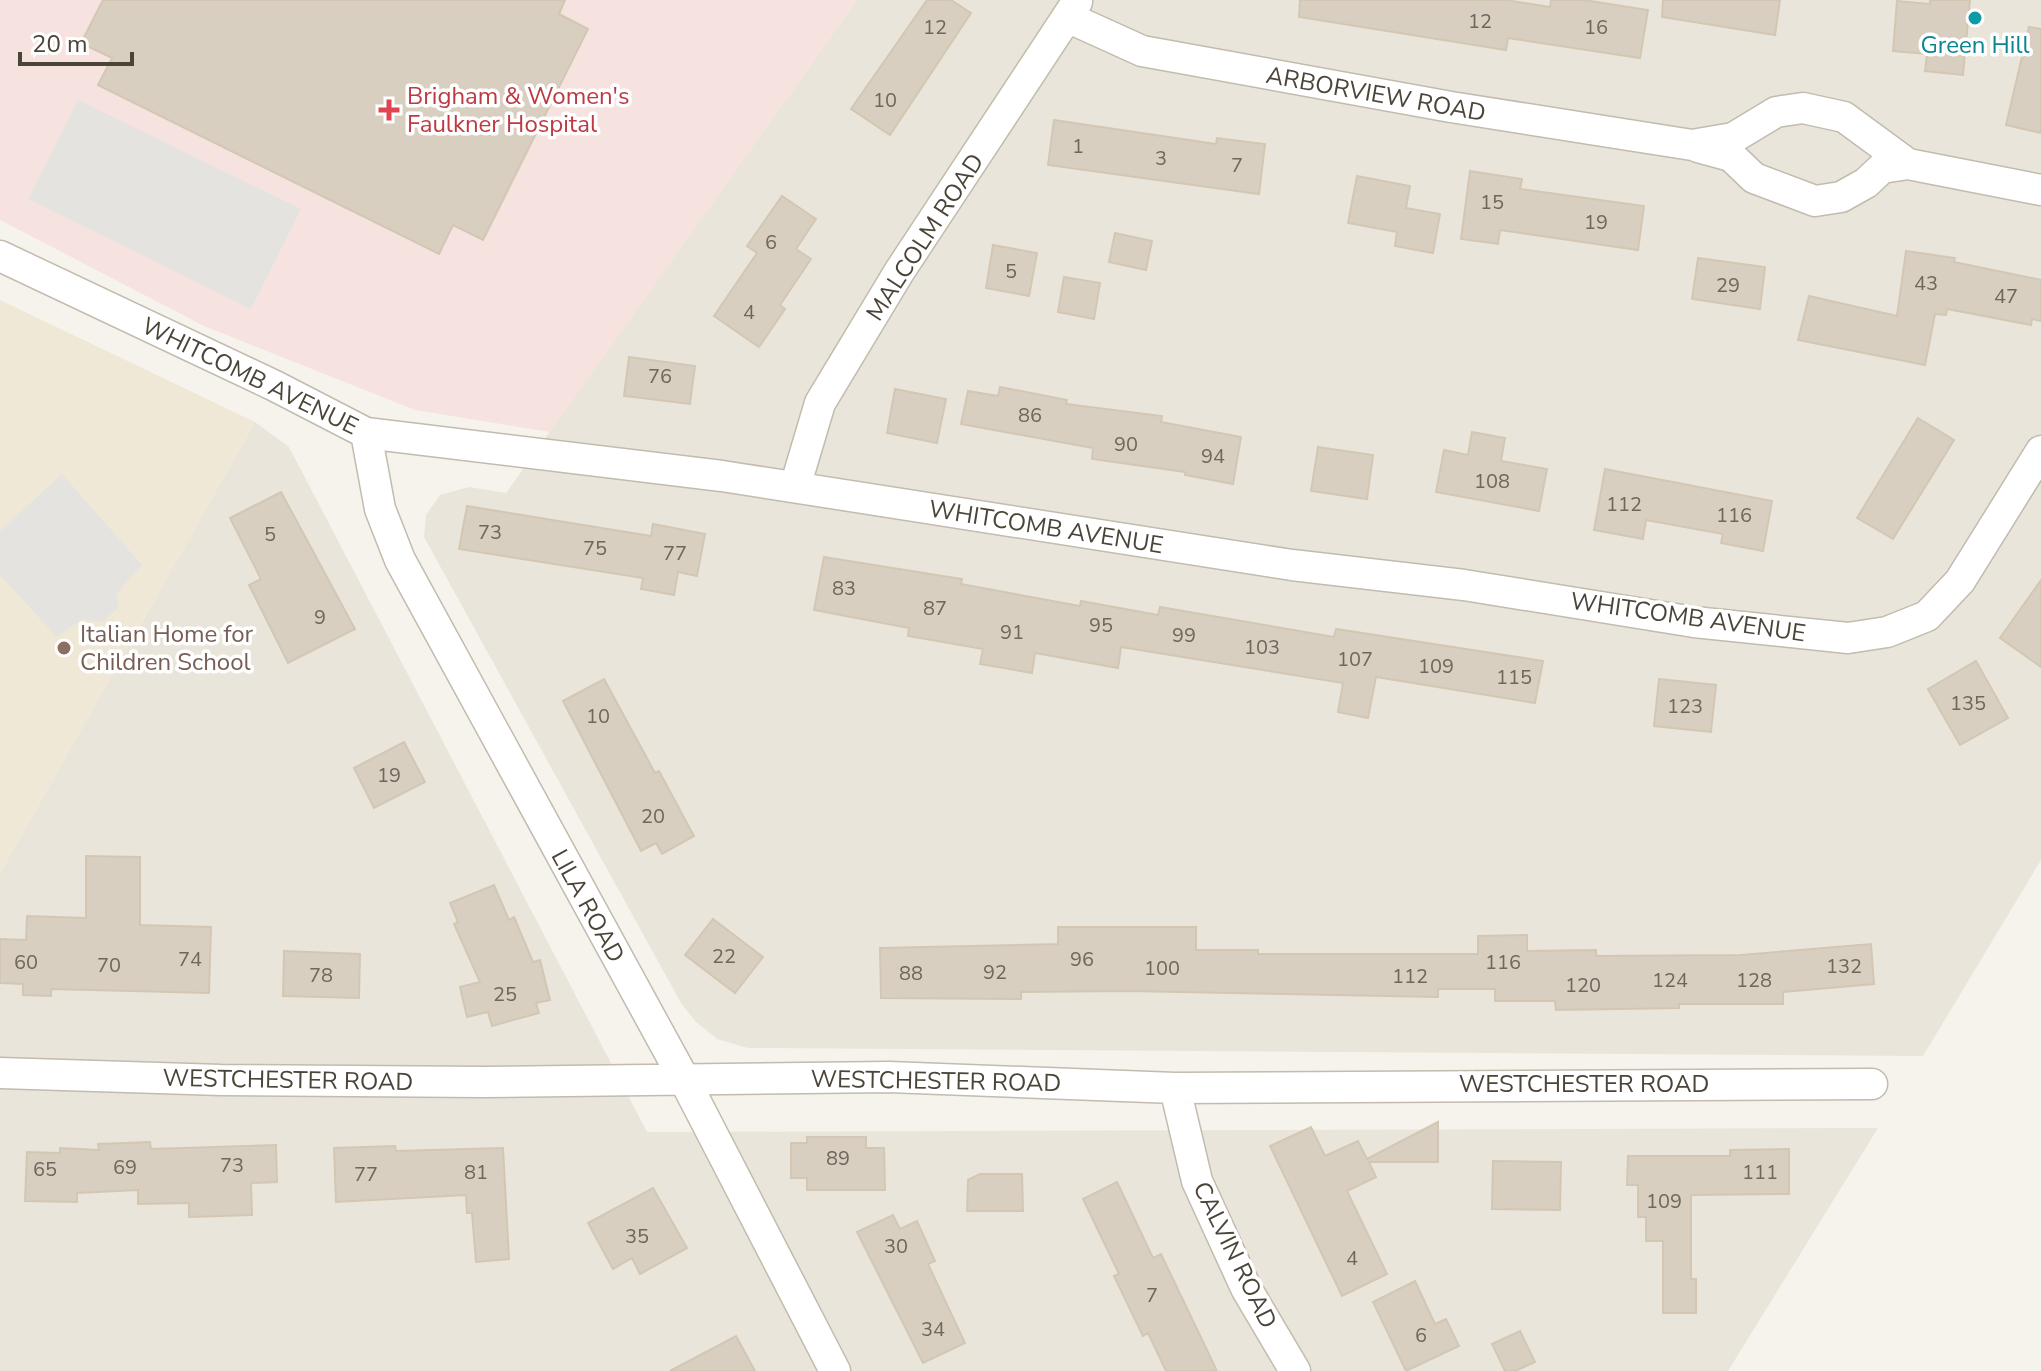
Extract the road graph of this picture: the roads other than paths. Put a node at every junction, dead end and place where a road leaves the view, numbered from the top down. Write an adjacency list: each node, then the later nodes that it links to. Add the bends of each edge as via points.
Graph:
1 (1073, 8): 2 (street, ARBORVIEW ROAD, via 1142,51); 8 (street, MALCOLM ROAD, via 899,272 820,403)
2 (1692, 145): 3 (street, ARBORVIEW ROAD, via 1733,138 1776,112 1803,108 1844,117); 3 (street, ARBORVIEW ROAD, via 1731,156 1754,178 1815,201 1841,197 1882,168)
3 (1908, 164): 4 (street, ARBORVIEW ROAD)
4 (2041, 190)
5 (0, 256): 6 (street, WHITCOMB AVENUE)
6 (366, 433): 8 (street, WHITCOMB AVENUE); 10 (street, LILA ROAD, via 380,509 400,560)
7 (2041, 451): 8 (street, WHITCOMB AVENUE, via 1960,581 1927,616 1887,632 1848,638 1694,622 1464,585 1292,565)
8 (795, 487)
9 (0, 1073): 10 (street, WESTCHESTER ROAD, via 221,1080)
10 (684, 1079): 12 (street, WESTCHESTER ROAD, via 889,1077); 13 (street, LILA ROAD)
11 (1872, 1084): 12 (street, WESTCHESTER ROAD)
12 (1175, 1088): 14 (street, CALVIN ROAD, via 1197,1181 1246,1288)
13 (835, 1371)
14 (1295, 1371)

